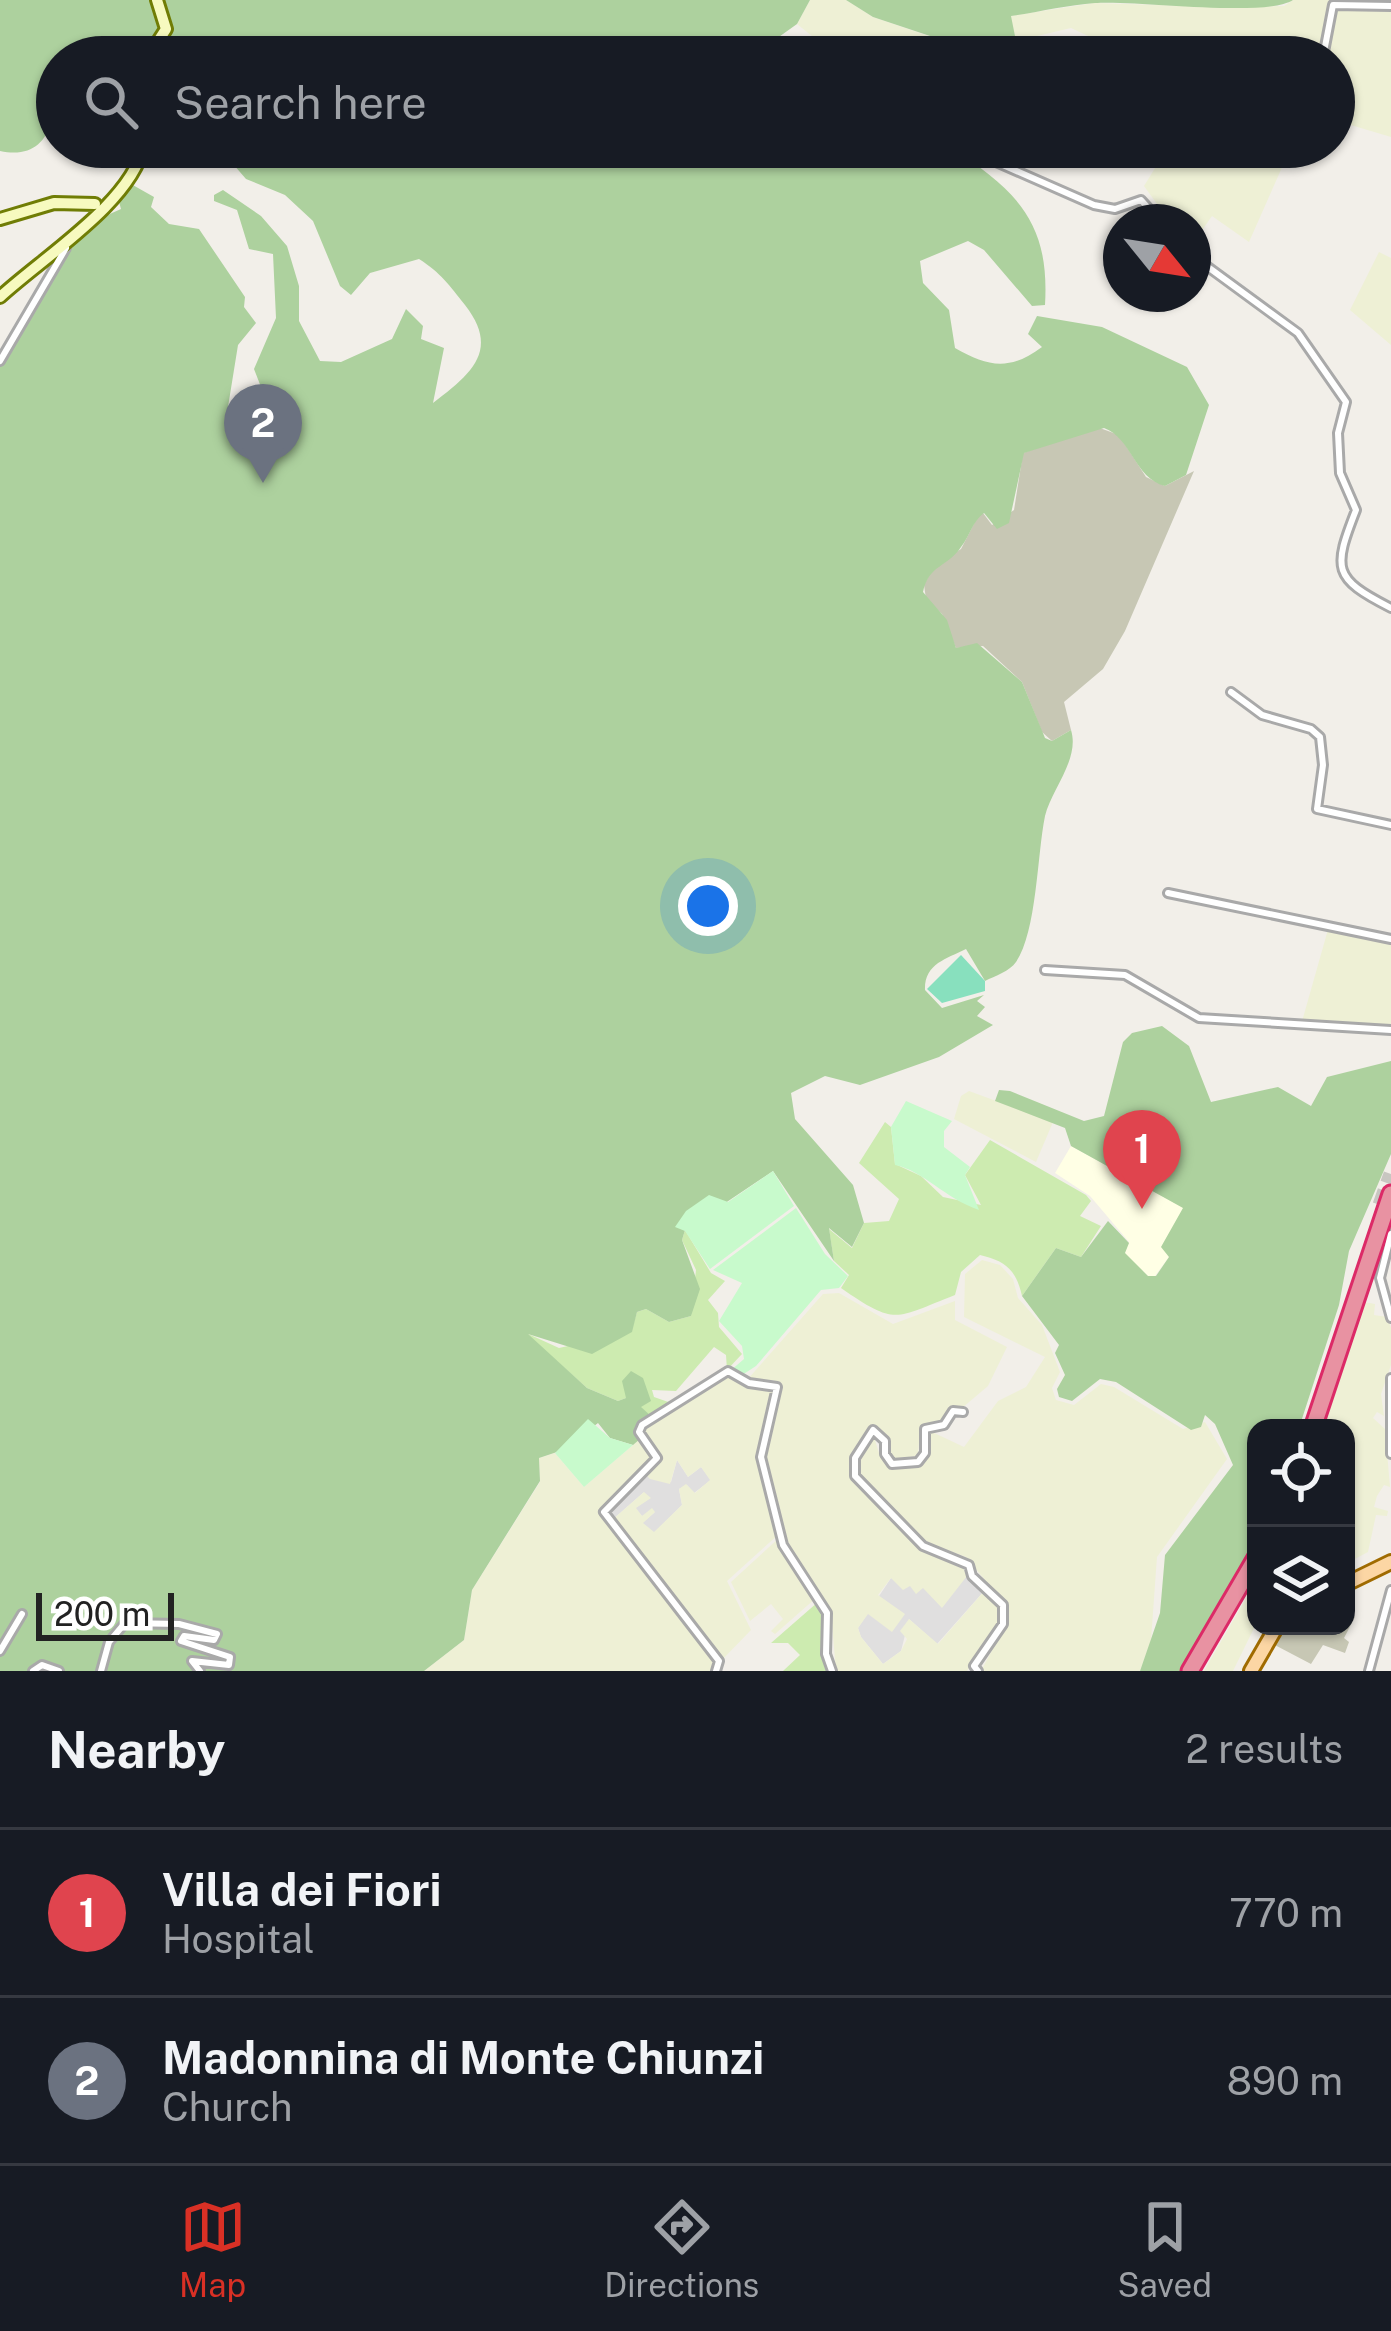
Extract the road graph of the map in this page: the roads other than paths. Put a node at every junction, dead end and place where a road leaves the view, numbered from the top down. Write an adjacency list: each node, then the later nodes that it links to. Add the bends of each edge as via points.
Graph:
1 (158, 0): 3 (main road)
2 (1391, 6): 4 (street, via 1334,5)
3 (162, 36)
4 (1327, 36)
5 (134, 168): 8 (main road)
6 (1010, 168): 7 (street)
7 (1103, 207)
8 (93, 212): 9 (main road, via 59,203); 11 (main road); 12 (street)
9 (0, 221)
10 (1211, 269): 13 (street, via 1298,333 1346,402 1337,433 1340,471 1356,510 1340,570)
11 (0, 297)
12 (0, 361)
13 (1391, 608)
14 (1231, 692): 15 (street, via 1262,716 1320,737 1318,808)
15 (1391, 826)
16 (1168, 893): 17 (street)
17 (1391, 939)
18 (1045, 970): 19 (street, via 1125,975 1199,1018)
19 (1391, 1030)
20 (1391, 1194): 26 (highway)
21 (1391, 1234): 23 (street, via 1380,1278)
22 (1357, 1272): 27 (highway)
23 (1391, 1318)
24 (1391, 1378): 28 (street)
25 (963, 1412): 44 (street, via 926,1429 918,1462 892,1463 873,1430 855,1458 855,1476 923,1546 969,1565 1003,1605 1003,1624)
26 (1313, 1419)
27 (1313, 1419)
28 (1391, 1454)
29 (1389, 1562): 31 (main road)
30 (1247, 1575): 45 (highway)
31 (1355, 1579)
32 (1247, 1587): 45 (highway)
33 (1391, 1589): 37 (street)
34 (22, 1614): 36 (street)
35 (1272, 1635): 46 (main road)
36 (0, 1651)
37 (1371, 1670)
38 (33, 1671): 39 (street)
39 (59, 1671)
40 (101, 1671): 41 (street, via 124,1623 217,1634 184,1636 230,1657 229,1665 191,1661)
41 (200, 1671)
42 (716, 1671): 43 (street, via 719,1661 604,1512 657,1458 642,1425 728,1371 748,1383 772,1383 776,1397 761,1457 783,1545 827,1613)
43 (832, 1671)
44 (978, 1671)
45 (1194, 1671)
46 (1251, 1671)

